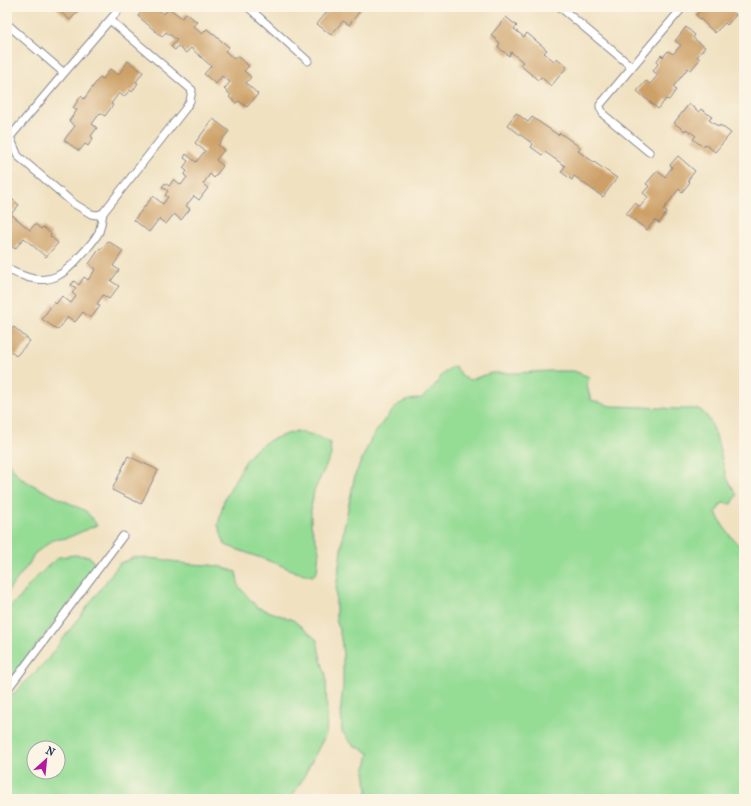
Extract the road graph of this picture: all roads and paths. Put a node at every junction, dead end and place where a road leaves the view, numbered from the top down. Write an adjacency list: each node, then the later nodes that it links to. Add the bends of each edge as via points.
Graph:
1 (121, 7): 5 (lane)
2 (248, 7): 7 (lane)
3 (560, 7): 8 (lane)
4 (683, 7): 8 (lane)
5 (110, 20): 9 (lane); 12 (lane, via 192,90 185,109)
6 (7, 24): 9 (lane)
7 (308, 60)
8 (632, 67): 11 (lane, via 600,108 604,115)
9 (64, 73): 10 (lane)
10 (8, 138): 12 (lane, via 18,156 73,202 91,214)
11 (649, 152)
12 (103, 213): 13 (lane, via 99,232 74,264 64,272 49,280 32,279)
13 (7, 268)
14 (123, 536): 15 (lane)
15 (7, 690)

